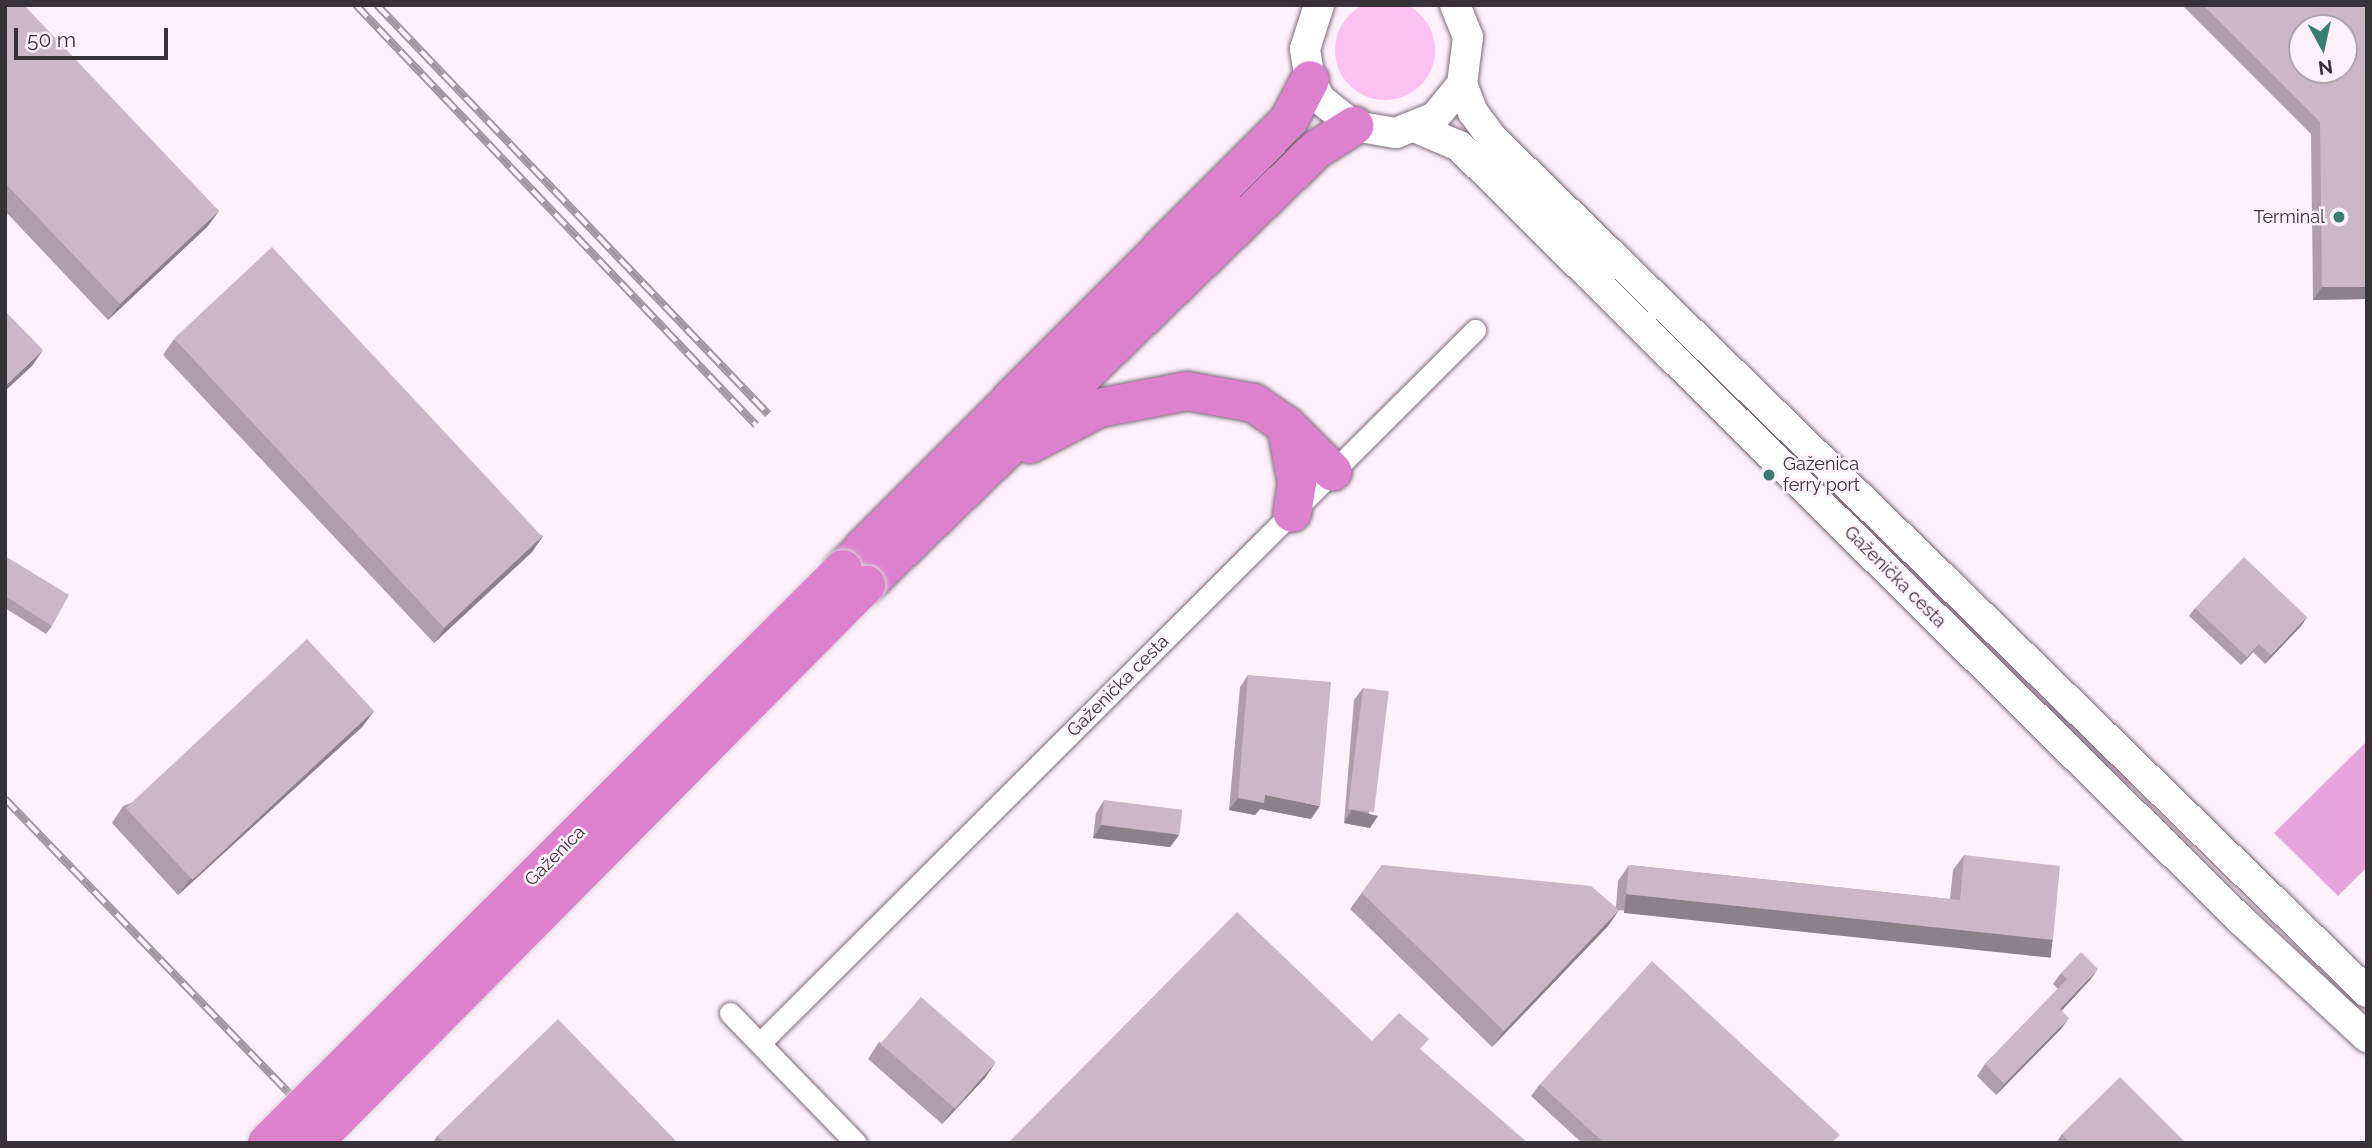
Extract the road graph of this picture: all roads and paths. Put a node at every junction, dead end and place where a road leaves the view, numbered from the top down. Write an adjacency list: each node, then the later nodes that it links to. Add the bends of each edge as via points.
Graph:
1 (1319, 5): 3 (main road, via 1304,49)
2 (1455, 5): 4 (main road, via 1468,37)
3 (1310, 80): 5 (main road, via 1335,115); 12 (highway, via 1289,120)
4 (1462, 84): 6 (main road, via 1451,102); 13 (main road, Gaženička cesta, via 1473,112 1492,138)
5 (1354, 126): 6 (main road, via 1396,133); 9 (highway, via 1317,149)
6 (1417, 128): 15 (main road, Gaženička cesta, via 1460,146 2233,912)
7 (1475, 330): 10 (street, Gaženička cesta)
8 (1286, 425): 9 (highway, via 1254,403 1224,397 1187,391 1142,397 1099,408); 10 (highway); 11 (highway, via 1297,483)
9 (990, 465): 12 (highway)
10 (1333, 472): 11 (street, Gaženička cesta)
11 (1292, 513): 16 (street, Gaženička cesta)
12 (855, 577): 17 (highway, Gaženica, bridge); 18 (highway, Gaženica, bridge)
13 (2367, 992)
14 (730, 1013): 16 (street)
15 (2367, 1037)
16 (760, 1043): 19 (street)
17 (267, 1143)
18 (313, 1143)
19 (856, 1143)

